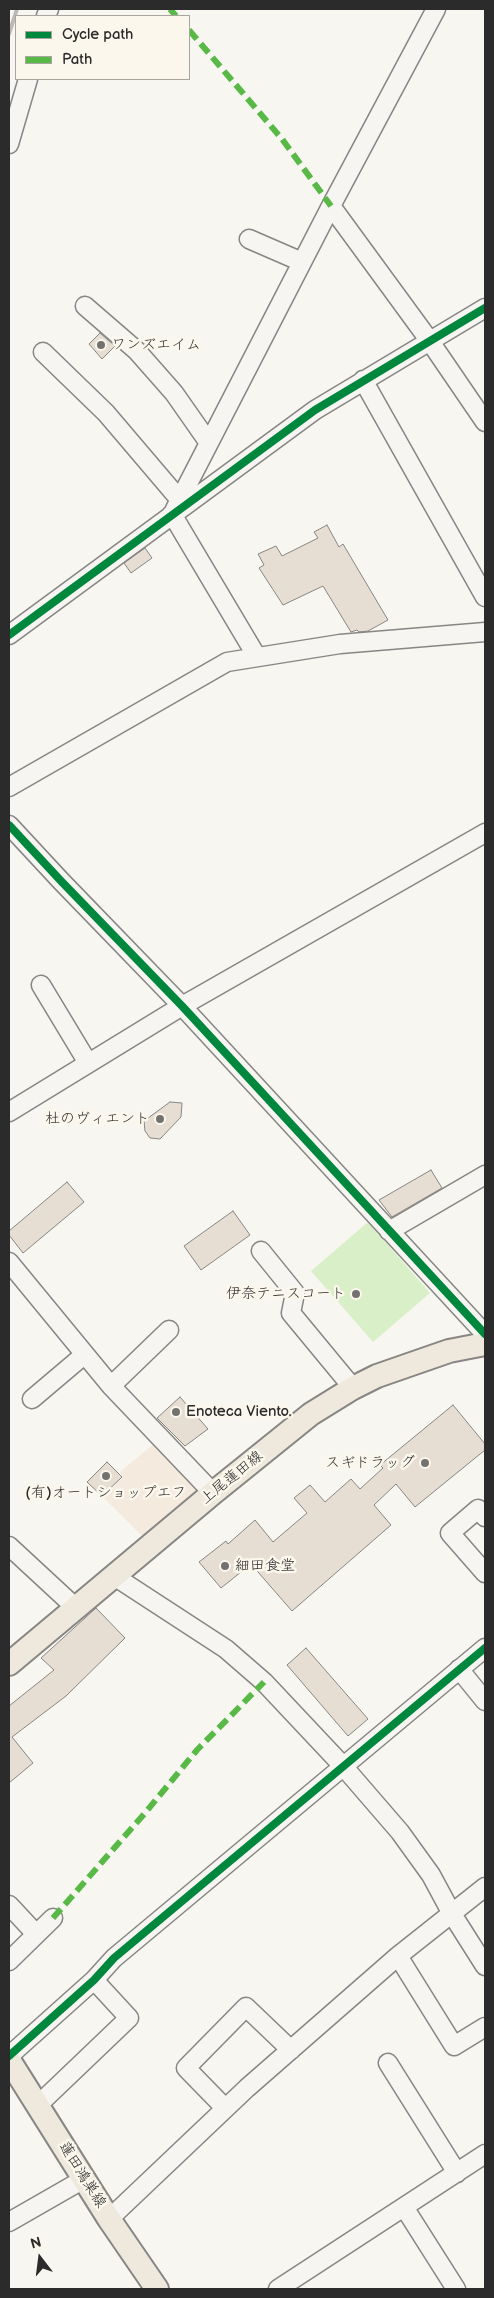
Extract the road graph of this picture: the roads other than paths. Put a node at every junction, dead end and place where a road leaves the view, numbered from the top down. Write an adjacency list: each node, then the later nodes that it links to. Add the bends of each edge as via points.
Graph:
1 (436, 9): 4 (street)
2 (28, 80): 3 (street)
3 (9, 144)
4 (331, 206): 6 (street); 9 (street)
5 (249, 239): 6 (street)
6 (302, 262): 13 (street)
7 (85, 306): 13 (street, via 137,351 174,393)
8 (485, 308): 9 (street)
9 (429, 340): 11 (street); 12 (street)
10 (43, 352): 14 (street, via 106,413)
11 (363, 380): 14 (street); 15 (street)
12 (485, 422)
13 (209, 443): 14 (street)
14 (176, 507): 17 (street); 18 (street)
15 (485, 597)
16 (485, 632): 18 (street, via 340,644)
17 (9, 635)
18 (257, 657): 19 (street, via 227,662)
19 (9, 787)
20 (9, 825): 23 (street)
21 (485, 833): 23 (street)
22 (41, 984): 24 (street)
23 (182, 1006): 24 (street); 27 (street)
24 (88, 1063): 25 (street)
25 (9, 1112)
26 (485, 1175): 27 (street)
27 (389, 1231): 31 (street)
28 (261, 1250): 35 (street, via 295,1293 291,1313)
29 (9, 1262): 33 (street)
30 (169, 1330): 34 (street)
31 (485, 1334)
32 (485, 1344): 35 (main road, 上尾蓮田線, via 411,1362)
33 (84, 1355): 34 (street); 36 (street)
34 (111, 1386): 37 (street)
35 (353, 1388): 37 (main road, 上尾蓮田線, via 311,1414)
36 (32, 1399)
37 (213, 1493): 41 (main road, 上尾蓮田線)
38 (485, 1517): 40 (street, via 478,1509 450,1533)
39 (9, 1546): 42 (street)
40 (485, 1573)
41 (114, 1576): 42 (main road, 上尾蓮田線); 47 (street, via 226,1649 264,1682)
42 (76, 1608): 44 (main road, 上尾蓮田線)
43 (485, 1648): 45 (street)
44 (9, 1664)
45 (459, 1669): 46 (street); 47 (street)
46 (485, 1701)
47 (343, 1766): 50 (street, via 400,1832 431,1875); 56 (street, via 114,1958)
48 (485, 1887): 50 (street)
49 (9, 1905): 52 (street)
50 (452, 1914): 53 (street); 55 (street)
51 (53, 1918): 52 (street)
52 (36, 1934): 54 (street)
53 (398, 1956): 57 (street, via 454,2046); 58 (street)
54 (9, 1961)
55 (485, 1966)
56 (94, 1980): 59 (street); 62 (street, via 129,2018)
57 (485, 2026)
58 (290, 2050): 63 (street); 63 (street, via 246,2007 186,2068)
59 (9, 2056)
60 (9, 2060): 62 (main road, 蓮田鴻巣線)
61 (388, 2063): 65 (street)
62 (38, 2105): 66 (main road, 蓮田鴻巣線)
63 (225, 2108): 68 (street)
64 (485, 2154): 65 (street)
65 (457, 2172): 67 (street)
66 (84, 2179): 68 (main road, 蓮田鴻巣線); 69 (street)
67 (404, 2207): 71 (street); 72 (street)
68 (109, 2219): 70 (main road, 蓮田鴻巣線)
69 (9, 2222)
70 (157, 2289)
71 (278, 2289)
72 (456, 2289)

